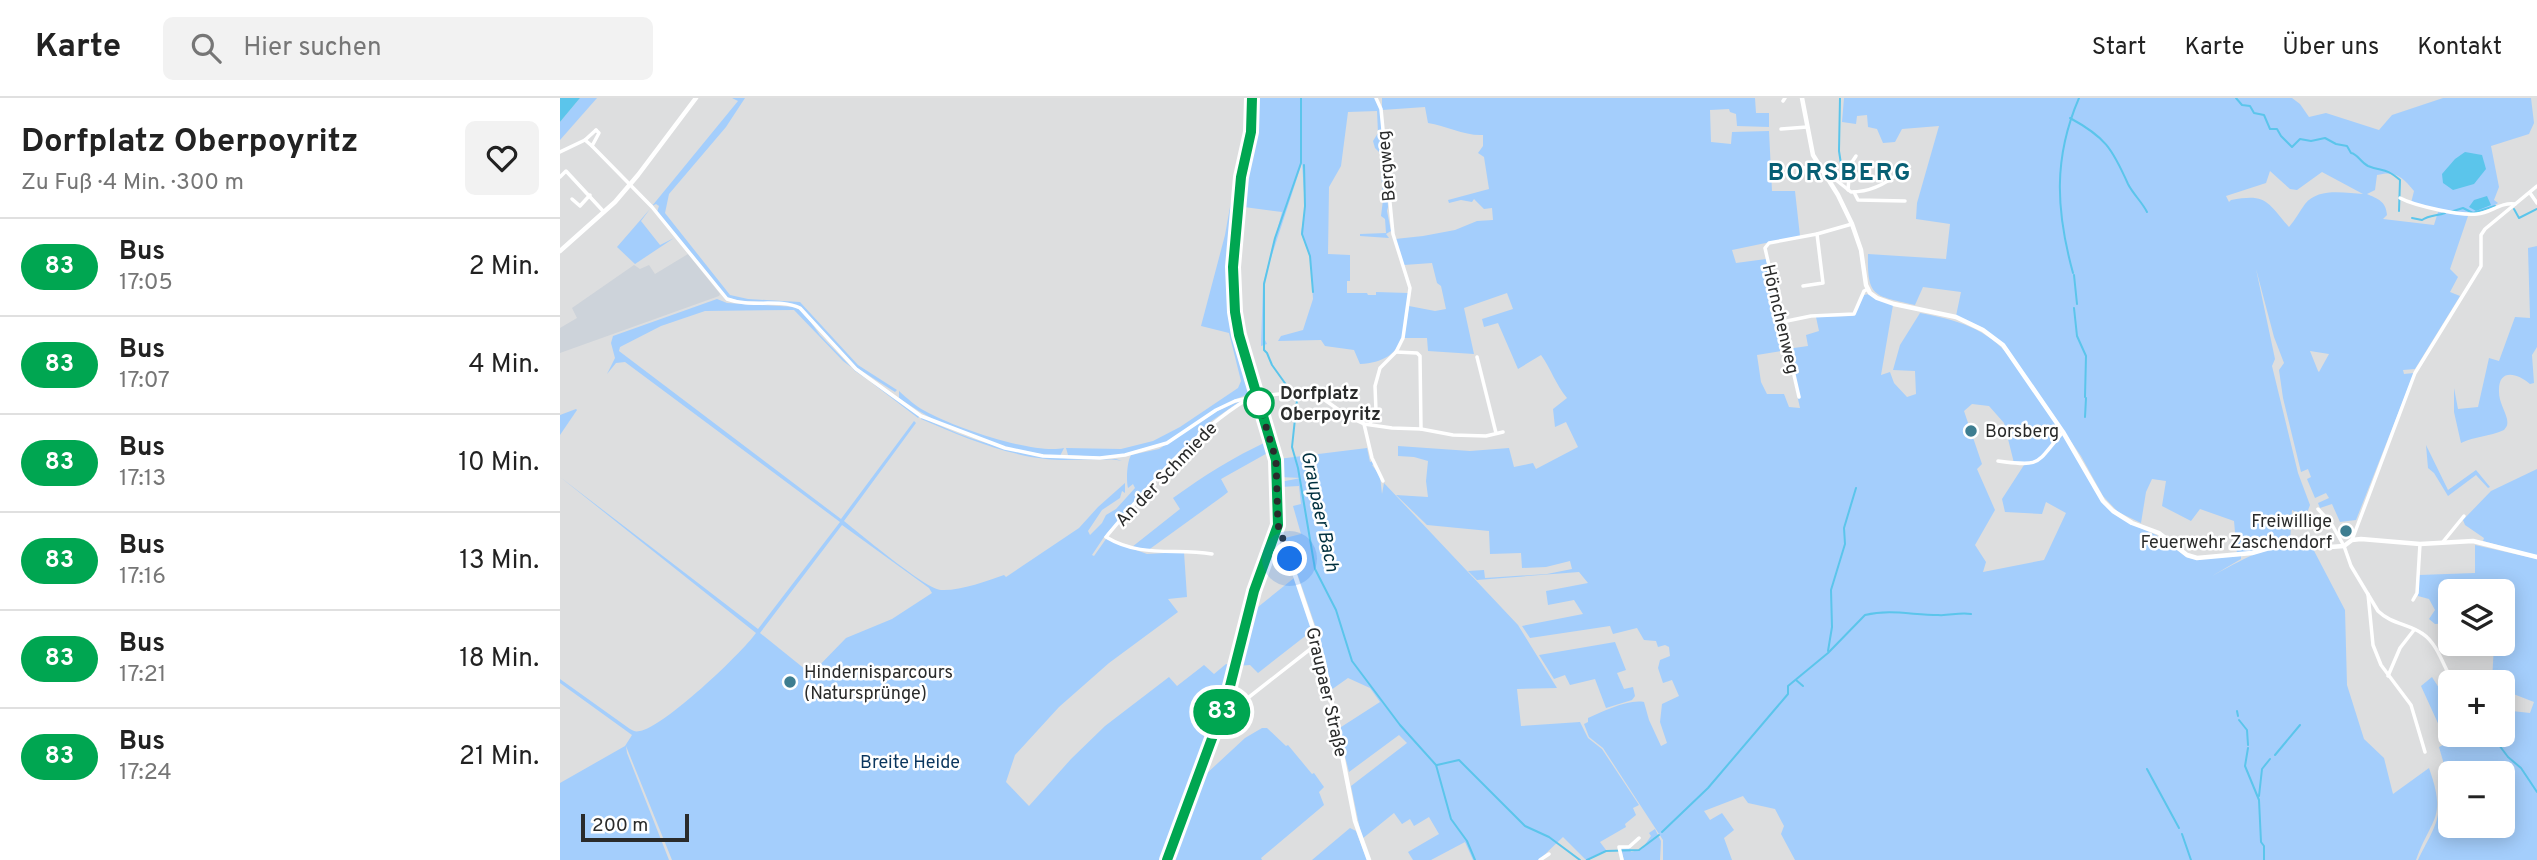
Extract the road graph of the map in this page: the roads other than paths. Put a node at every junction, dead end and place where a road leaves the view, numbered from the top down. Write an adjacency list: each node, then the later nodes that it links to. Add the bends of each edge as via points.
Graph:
1 (696, 98): 16 (street)
2 (1252, 98): 39 (street, via 1233,274 1236,323)
3 (1376, 98): 37 (street, Bergweg, via 1381,109 1393,234 1410,288 1403,338)
4 (1802, 98): 5 (street)
5 (1807, 127): 6 (street); 11 (street)
6 (1781, 129)
7 (585, 140): 8 (street); 8 (street, via 595,131 599,133); 9 (street)
8 (593, 146): 16 (street)
9 (561, 152)
10 (1856, 156): 18 (street, via 1850,165)
11 (1819, 167): 12 (street); 15 (street)
12 (1805, 169)
13 (1900, 172): 19 (street, via 1867,191)
14 (560, 177): 21 (street, via 566,171)
15 (1828, 179): 18 (street); 22 (street)
16 (629, 184): 30 (street); 41 (street, via 727,299 800,307 856,369 921,416 996,445 1043,456 1114,457 1167,443 1226,404)
17 (2537, 187): 20 (street)
18 (1848, 190): 19 (street); 22 (street)
19 (1854, 192): 25 (street, via 1858,200)
20 (2530, 193): 26 (street); 27 (street)
21 (590, 195): 28 (street); 30 (street)
22 (1838, 195): 31 (street)
23 (2400, 198): 26 (street, via 2414,206 2476,215 2505,203)
24 (572, 199): 28 (street)
25 (1905, 201)
26 (2515, 204): 52 (street, via 2481,235 2481,266 2415,373)
27 (2537, 204)
28 (580, 206): 29 (street)
29 (585, 212)
30 (605, 212): 33 (street)
31 (1852, 224): 32 (street, Hörnchenweg); 35 (street)
32 (1817, 234): 34 (street, via 1823,283); 36 (street, Hörnchenweg, via 1769,243 1765,248)
33 (560, 251)
34 (1803, 286)
35 (1868, 289): 36 (street, via 1854,314); 45 (street, via 1877,298 1956,317 1990,335 2009,353)
36 (1782, 322): 40 (street, Hörnchenweg)
37 (1396, 352): 42 (street, Bergweg, via 1380,368 1376,411); 43 (street, via 1420,356)
38 (1477, 357): 46 (street)
39 (1258, 397): 41 (street); 42 (street, via 1306,391); 51 (street, via 1276,460)
40 (1799, 397)
41 (1248, 398): 56 (street, An der Schmiede, via 1188,447 1106,537 1147,552)
42 (1367, 424): 43 (street); 48 (street)
43 (1421, 429): 46 (street, via 1453,435)
44 (1503, 432): 46 (street)
45 (2063, 432): 47 (street, via 2036,462); 55 (street, via 2103,501 2190,556 2252,553 2290,542)
46 (1496, 433)
47 (1998, 461)
48 (1383, 481)
49 (2318, 509): 55 (street)
50 (2465, 516): 53 (street)
51 (1278, 525): 61 (street, Graupaer Straße); 64 (street, via 1254,591)
52 (2352, 540): 54 (street); 55 (street)
53 (2442, 543): 54 (street); 57 (street, via 2473,541)
54 (2420, 544): 59 (street)
55 (2344, 545): 58 (street)
56 (1212, 554)
57 (2537, 557)
58 (2367, 592): 60 (street, via 2384,617); 63 (street, via 2373,645)
59 (2413, 600)
60 (2414, 630): 62 (street, via 2422,632); 63 (street)
61 (1318, 643): 64 (street); 69 (street, Graupaer Straße, via 1355,821)
62 (2446, 670)
63 (2388, 676): 65 (street, via 2411,705)
64 (1221, 716): 68 (street)
65 (2425, 752)
66 (1639, 838): 71 (street, via 1629,847 1619,847)
67 (1549, 854): 70 (street)
68 (1167, 860)
69 (1369, 860)
70 (1540, 860)
71 (1622, 860)

